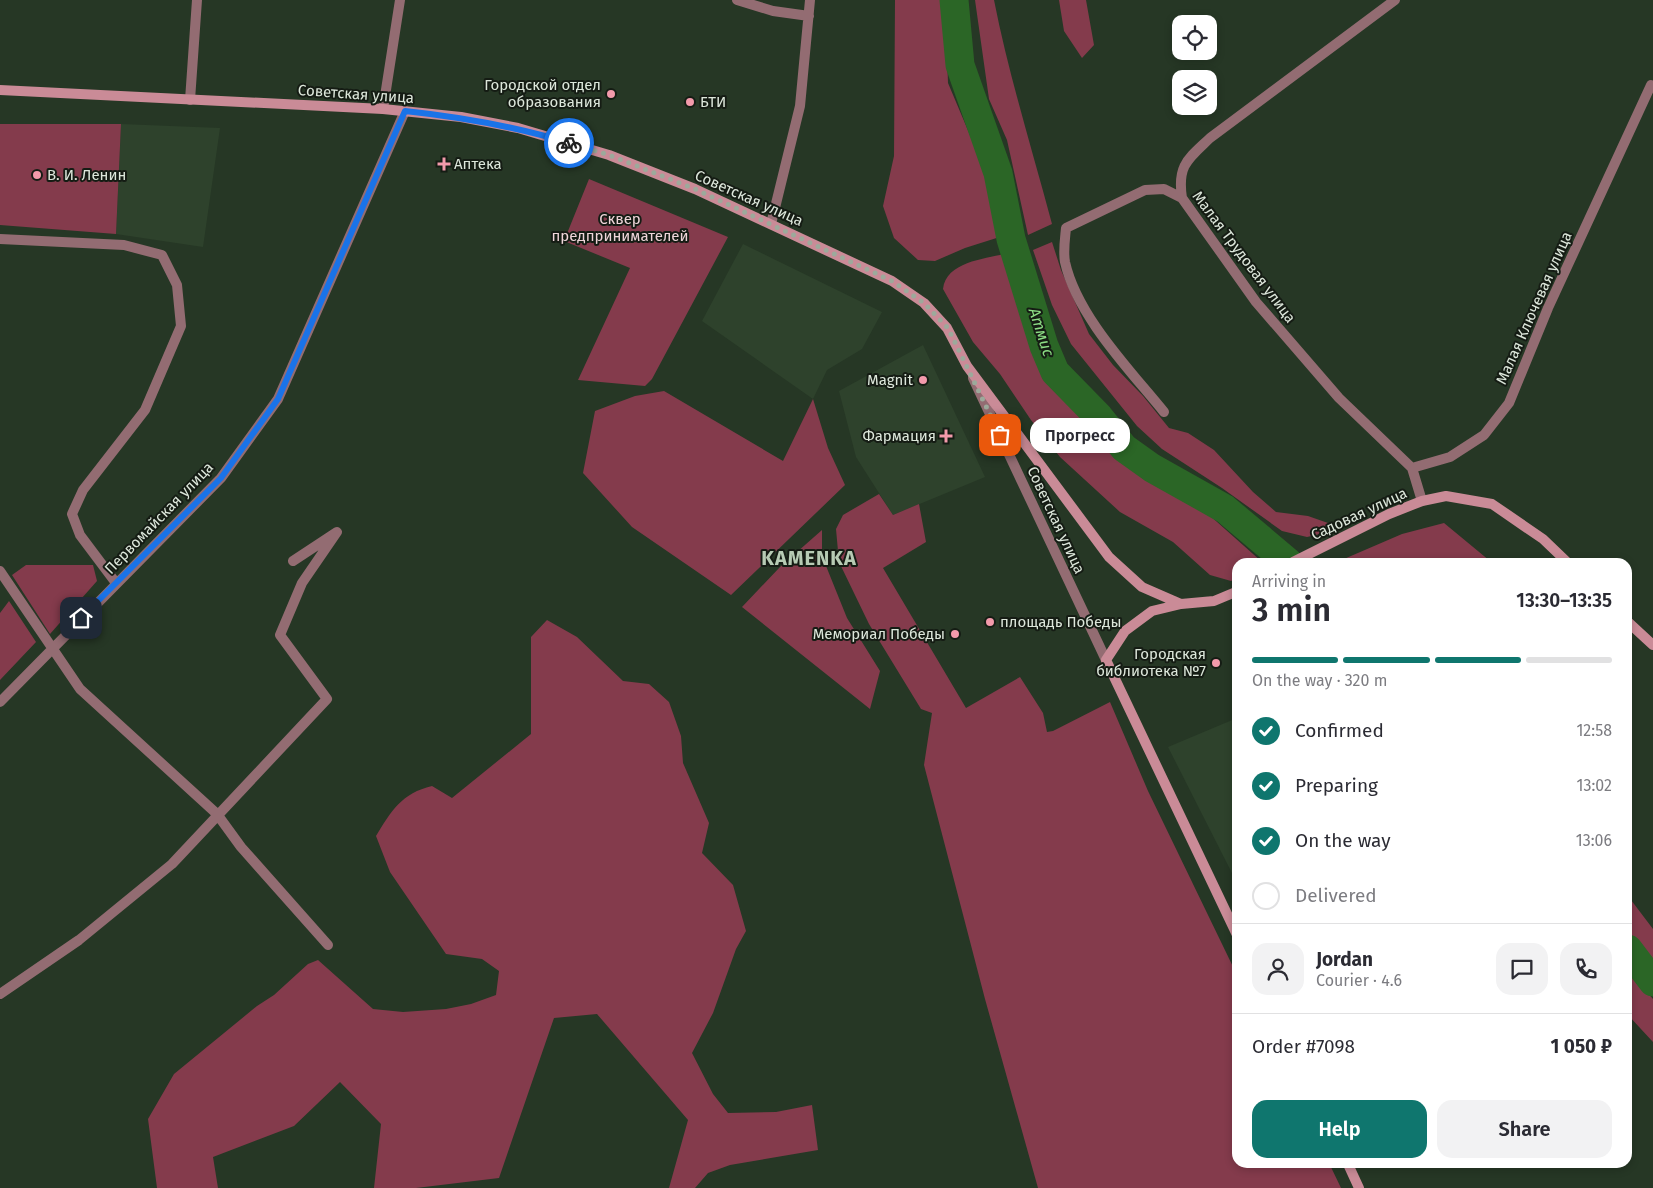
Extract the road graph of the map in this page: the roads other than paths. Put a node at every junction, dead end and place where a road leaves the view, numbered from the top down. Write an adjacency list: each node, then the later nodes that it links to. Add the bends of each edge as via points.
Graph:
1 (197, 0): 9 (street)
2 (400, 0): 10 (street)
3 (737, 0): 6 (street, via 773,11)
4 (810, 0): 6 (street)
5 (1395, 0): 12 (street, via 1210,138 1187,159 1179,179)
6 (809, 16): 13 (street, via 800,106)
7 (1651, 85): 17 (street, Малая Ключевая улица, via 1548,308 1509,403 1484,435 1450,457)
8 (0, 90): 9 (main road, Советская улица)
9 (190, 100): 10 (main road, Советская улица)
10 (383, 109): 11 (main road, Советская улица)
11 (405, 111): 13 (main road, Советская улица, via 518,128 609,155); 23 (street, Первомайская улица, via 278,399 221,478)
12 (1182, 198): 16 (street, Малая Трудовая улица, via 1164,189 1145,190 1066,228 1065,261 1075,291 1108,343); 17 (street, Малая Трудовая улица, via 1269,317 1339,398)
13 (771, 224): 15 (main road, Советская улица, via 892,281 924,303 948,328)
14 (0, 239): 23 (street, via 124,245 162,255 177,285 181,326 145,410 83,490 72,514 80,535)
15 (967, 366): 25 (main road, Советская улица, via 1109,557 1142,587); 29 (street, Советская улица)
16 (1164, 412)
17 (1412, 468): 18 (street)
18 (1422, 501): 19 (main road, Садовая улица); 20 (main road, Садовая улица, via 1446,496 1492,504 1543,539)
19 (1302, 558)
20 (1562, 558)
21 (293, 561): 31 (street, via 337,532 302,583 280,635 327,699)
22 (0, 571): 28 (street)
23 (116, 583): 28 (street, Первомайская улица)
24 (1232, 594): 25 (main road, via 1214,601)
25 (1181, 604): 29 (main road, via 1152,612 1125,631)
26 (1632, 626): 27 (main road)
27 (1653, 645)
28 (52, 648): 30 (street, Первомайская улица); 31 (street, via 80,689)
29 (1106, 660): 32 (main road, Советская улица)
30 (0, 702)
31 (217, 814): 33 (street, via 241,847); 34 (street, via 172,864 79,940)
32 (1232, 924)
33 (328, 945)
34 (0, 994)
35 (1350, 1168): 36 (main road)
36 (1359, 1188)

